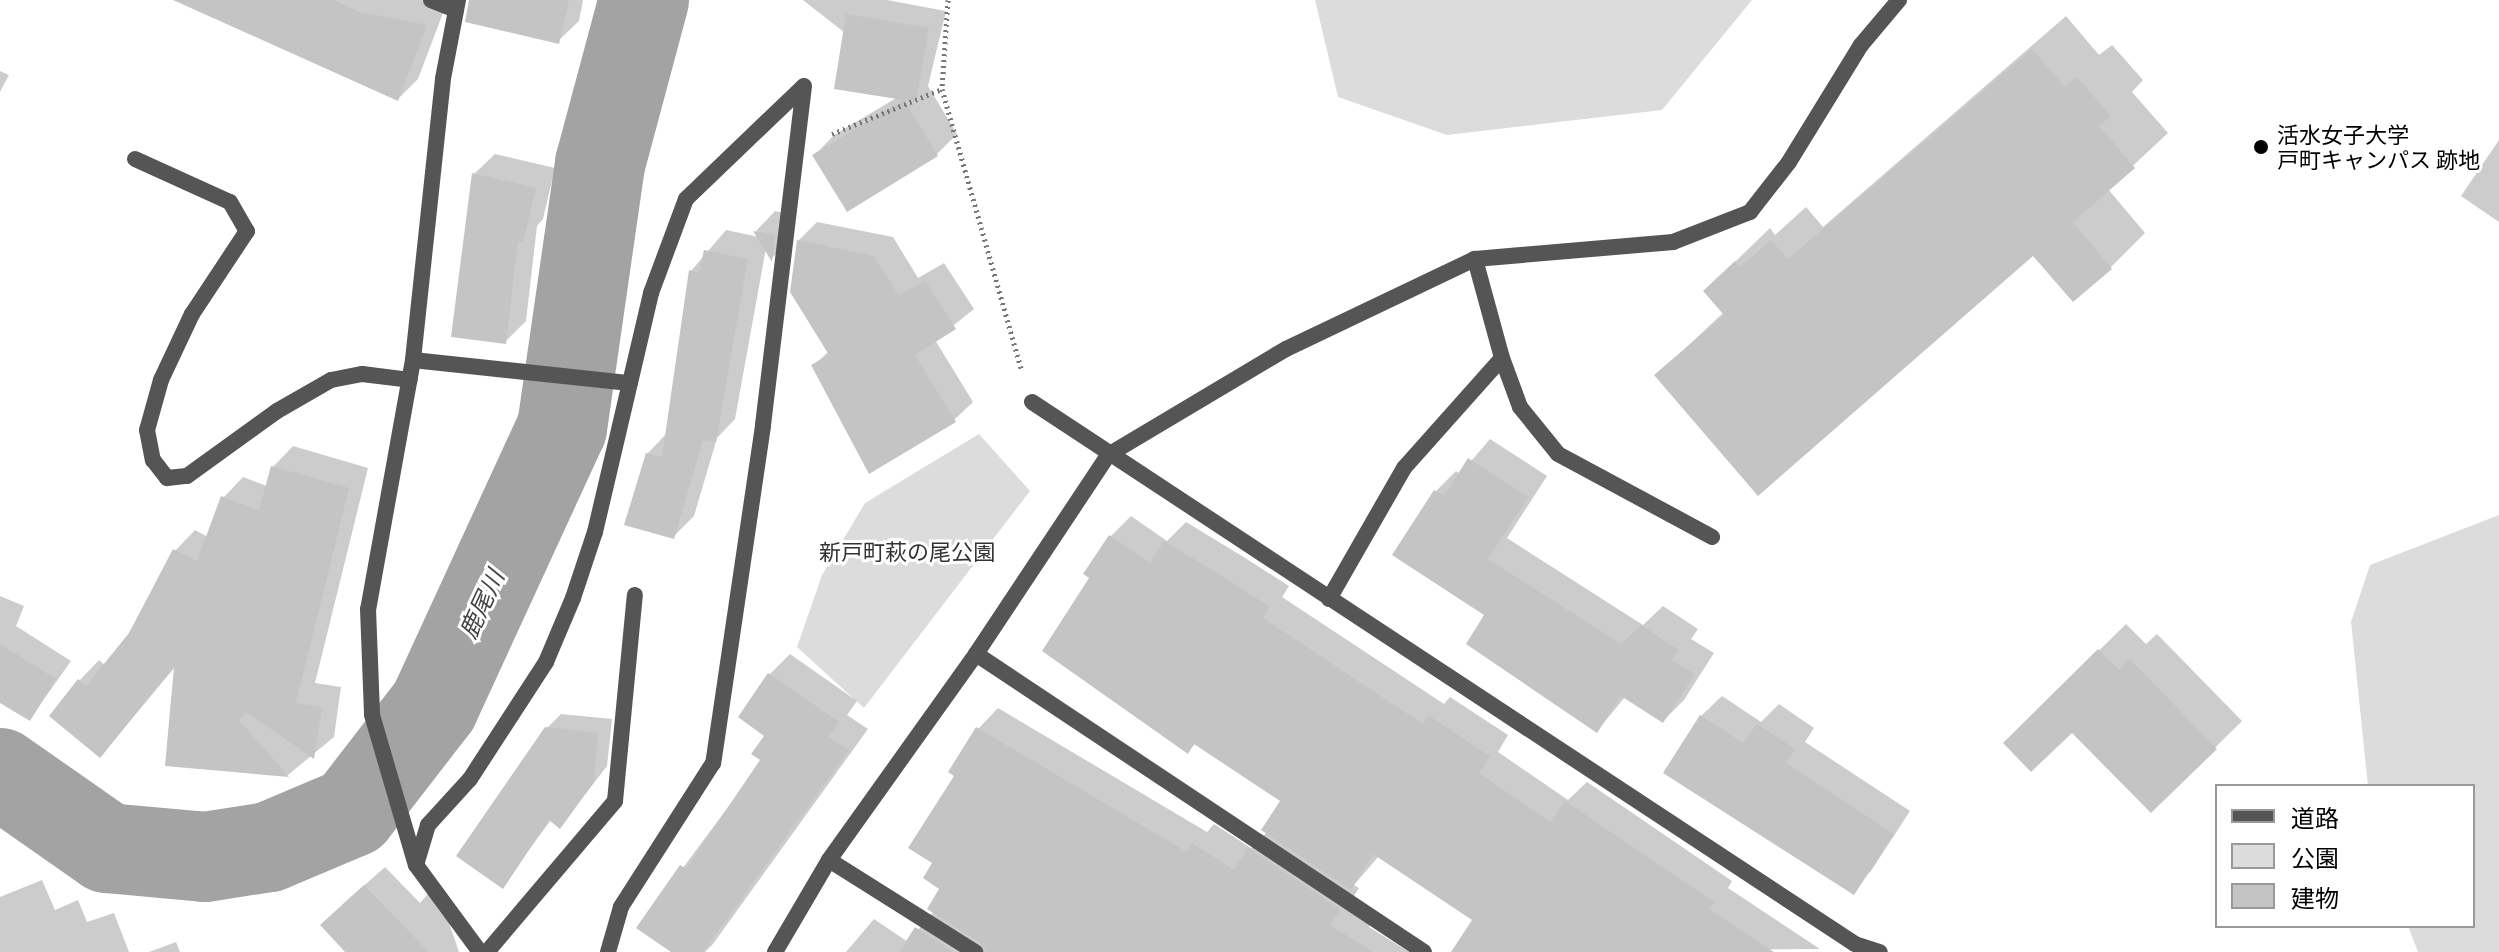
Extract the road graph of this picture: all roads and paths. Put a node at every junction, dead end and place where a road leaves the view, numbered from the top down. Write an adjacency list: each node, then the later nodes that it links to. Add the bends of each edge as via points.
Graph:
1 (431, 0): 4 (street)
2 (948, 0): 5 (path)
3 (1899, 0): 8 (street, via 1861,45 1789,162 1750,212 1673,242)
4 (457, 5): 10 (street, via 443,79)
5 (942, 89): 6 (path); 13 (path)
6 (797, 148): 12 (street, via 804,86 686,199 651,293); 24 (street, via 713,763 621,907)
7 (135, 159): 11 (street, via 230,202 247,231 192,314 161,380 147,430 153,460 167,478 187,476 277,411 331,380 362,374)
8 (1475, 259): 9 (street); 14 (street, via 1286,349)
9 (1502, 358): 15 (street, via 1520,407 1558,454); 17 (street, via 1404,468)
10 (413, 360): 11 (street); 12 (street)
11 (410, 380): 20 (street, via 368,609 372,715)
12 (630, 383): 20 (street, via 595,532 546,662 470,779 428,825)
13 (1032, 402): 14 (street)
14 (1108, 455): 17 (street); 18 (street)
15 (1712, 537)
16 (635, 595): 23 (street, via 615,801)
17 (1329, 599): 21 (street)
18 (976, 654): 19 (street); 27 (street)
19 (829, 860): 25 (street); 26 (street)
20 (416, 865): 22 (street)
21 (1853, 948): 28 (street)
22 (480, 952)
23 (487, 952)
24 (608, 952)
25 (775, 952)
26 (975, 952)
27 (1424, 952)
28 (1880, 952)

